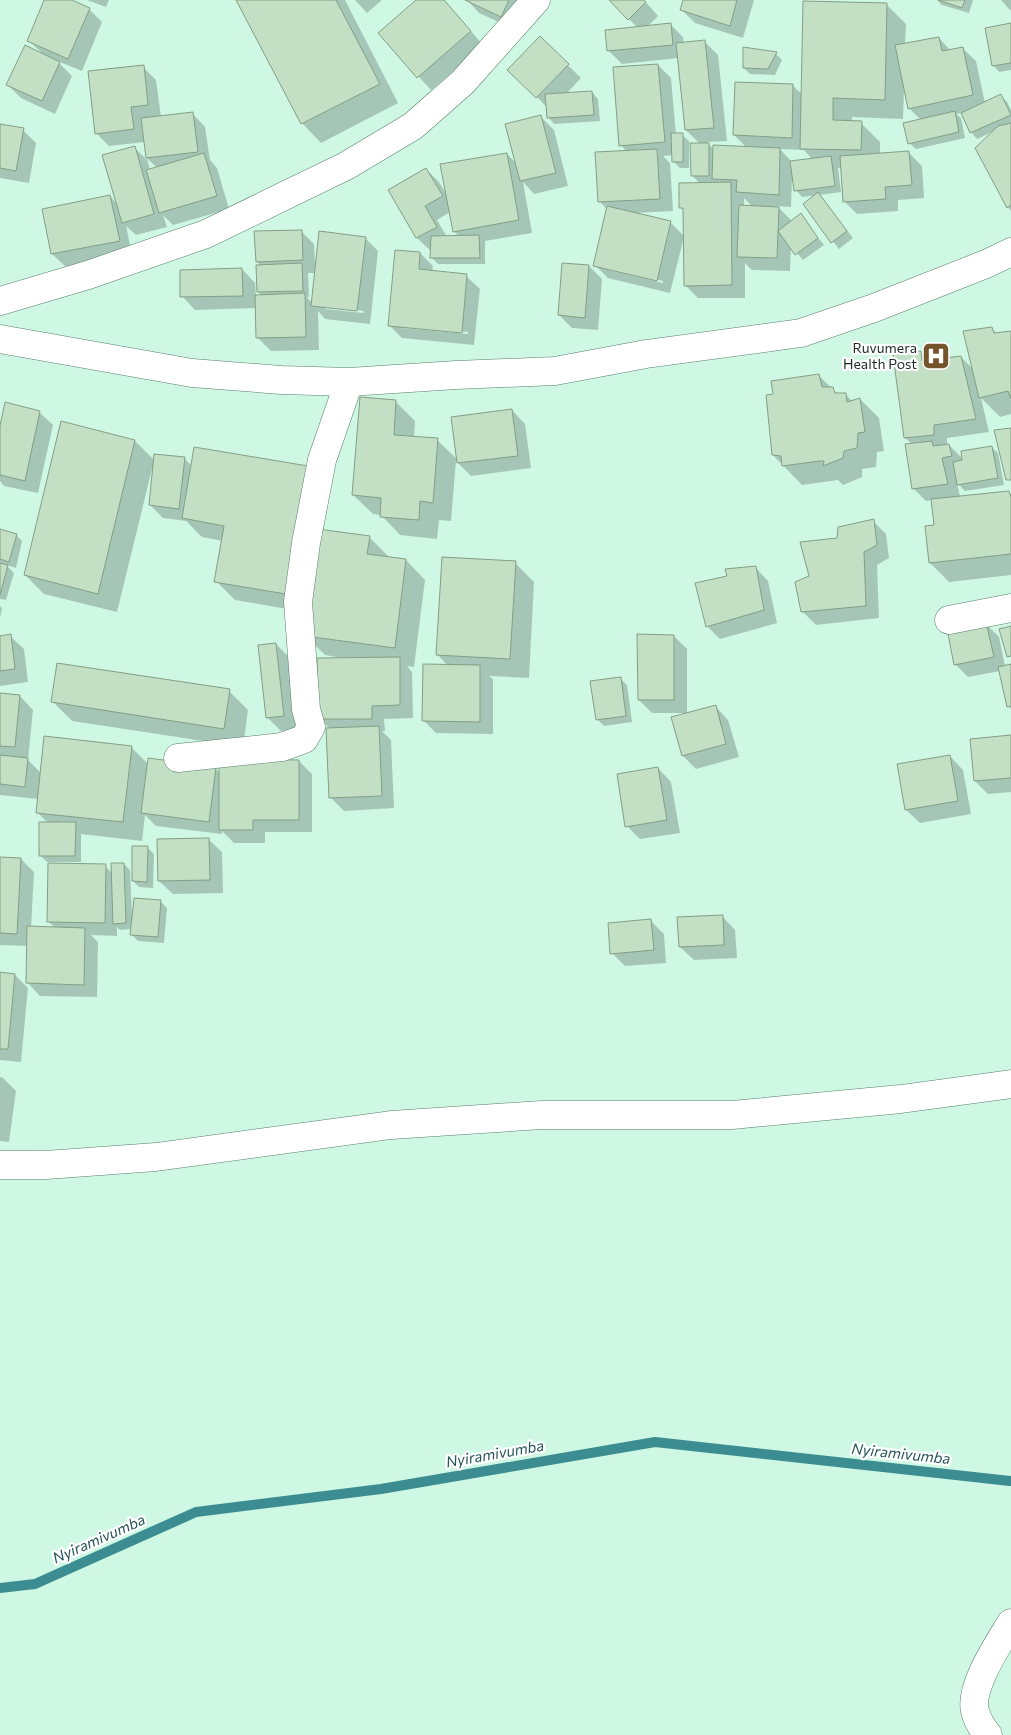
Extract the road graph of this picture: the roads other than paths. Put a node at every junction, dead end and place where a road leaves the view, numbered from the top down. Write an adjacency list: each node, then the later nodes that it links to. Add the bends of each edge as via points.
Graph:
1 (536, 0): 3 (street, via 463,82 413,126 346,166 206,234)
2 (1011, 252): 5 (street, via 917,291 801,333 646,354 555,371)
3 (0, 301)
4 (0, 339): 5 (street, via 192,373)
5 (349, 382): 8 (street, via 322,460 298,602 306,709 311,727 304,739 282,747)
6 (1011, 608): 7 (street)
7 (949, 620)
8 (178, 758)
9 (1011, 1084): 10 (street, via 901,1100 732,1116 542,1115 391,1125 156,1157)
10 (0, 1165)
11 (1011, 1623): 12 (street, via 985,1668 976,1692 975,1710)
12 (988, 1735)

